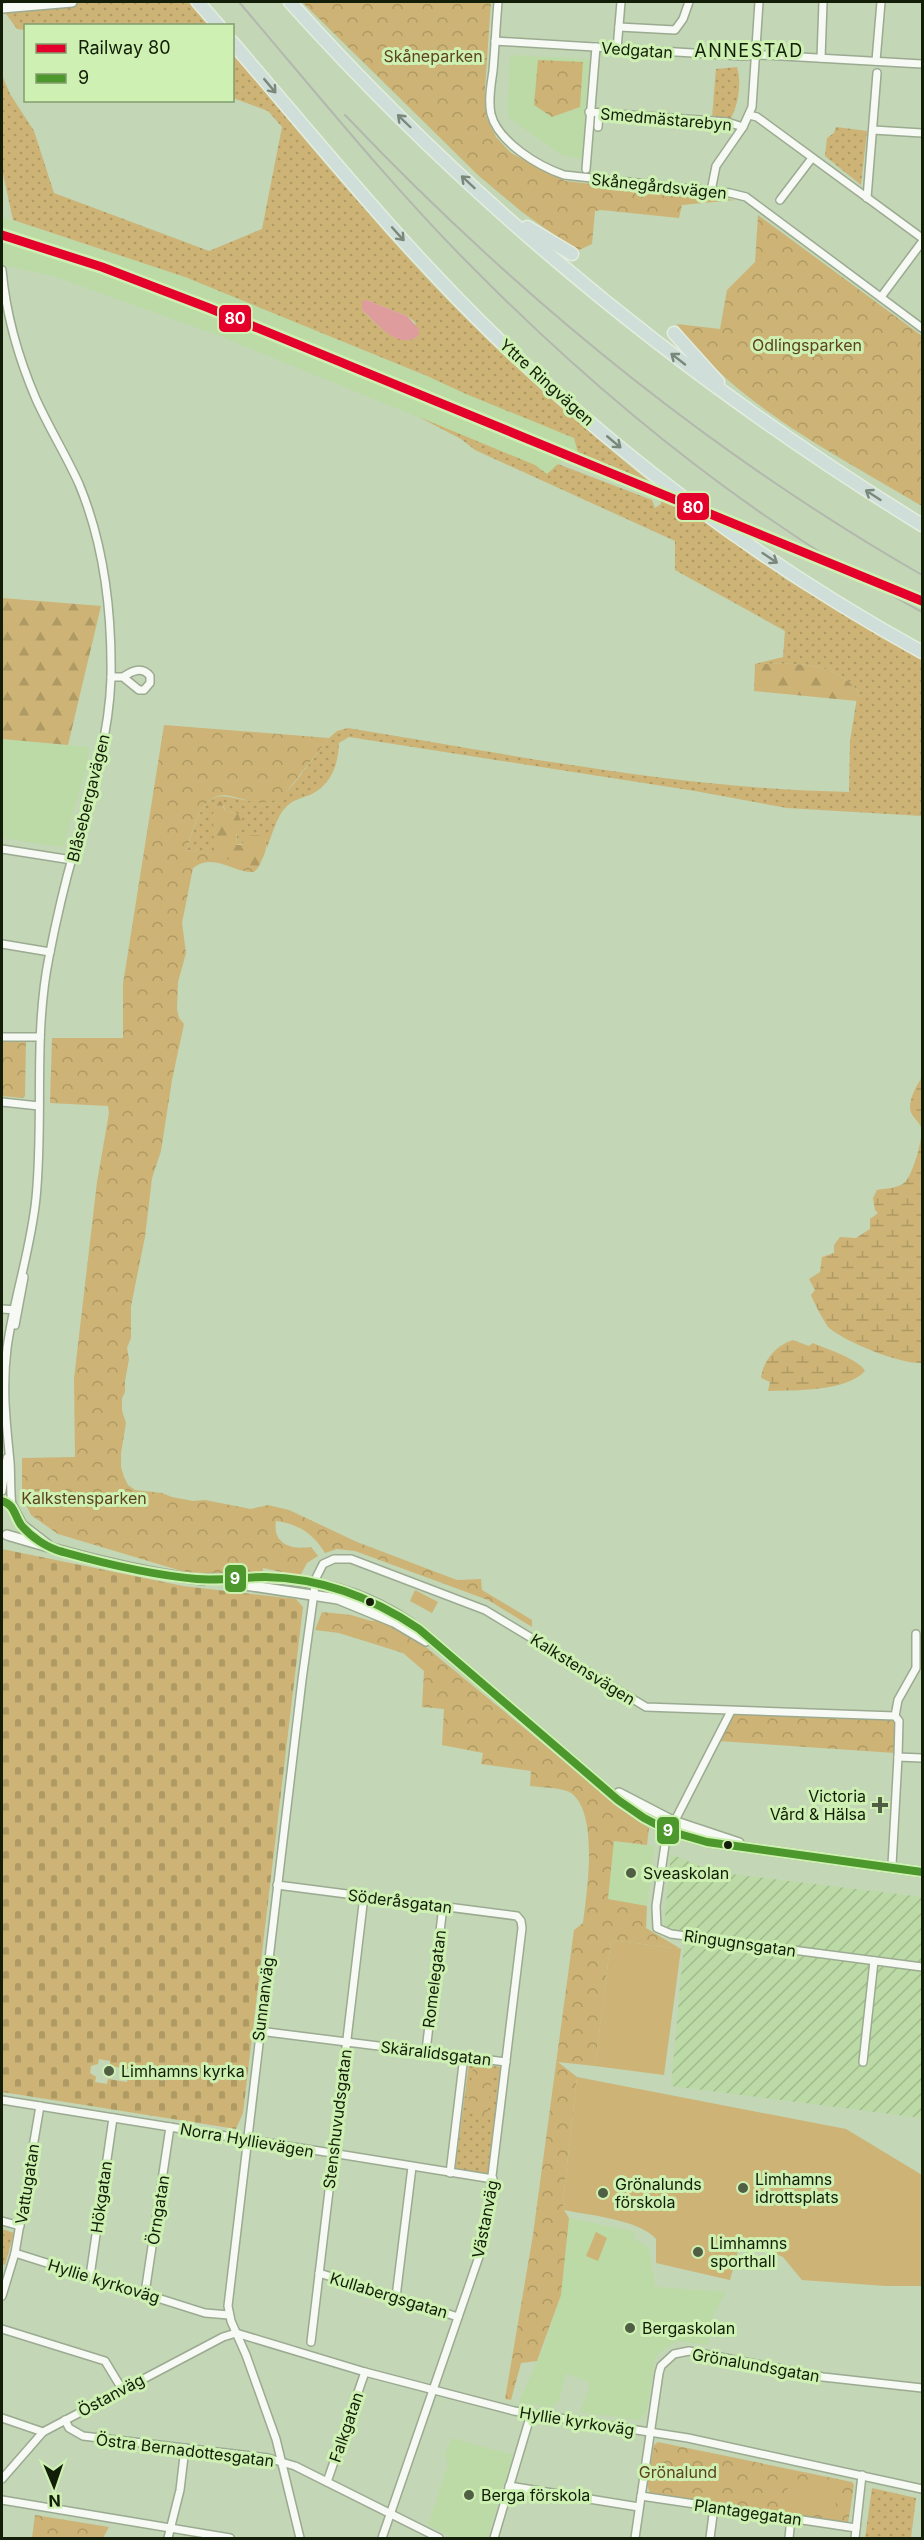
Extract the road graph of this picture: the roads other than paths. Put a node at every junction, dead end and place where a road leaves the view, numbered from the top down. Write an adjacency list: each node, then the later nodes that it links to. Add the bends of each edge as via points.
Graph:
1 (72, 2): 10 (main road)
2 (198, 2): 11 (highway)
3 (290, 2): 34 (highway, one-way to 3, via 399,116)
4 (498, 2): 13 (street, Skånegårdsvägen)
5 (621, 2): 12 (street)
6 (689, 2): 12 (street, via 675,30)
7 (759, 2): 17 (street)
8 (823, 2): 18 (street)
9 (880, 2): 19 (street)
10 (2, 8)
11 (217, 24)
12 (619, 27): 16 (street)
13 (495, 41): 15 (street, Vedgatan); 31 (street, Skånegårdsvägen, via 491,114 499,131 518,150 564,175)
14 (234, 44): 44 (highway, Yttre Ringvägen, one-way to 44, via 423,262 555,391 619,446 742,539)
15 (596, 47): 16 (street, Vedgatan); 22 (street)
16 (617, 49): 17 (street, Vedgatan)
17 (755, 56): 18 (street, Vedgatan); 24 (street)
18 (821, 58): 19 (street, Vedgatan)
19 (876, 61): 20 (street, Vedgatan)
20 (922, 64)
21 (877, 72): 27 (street)
22 (590, 112): 23 (street, Smedmästarebyn); 30 (street)
23 (599, 113): 25 (street); 26 (street, Smedmästarebyn, via 727,122)
24 (749, 115): 26 (street); 29 (street)
25 (598, 127)
26 (742, 127): 31 (street, via 716,166)
27 (873, 130): 28 (street); 32 (street)
28 (922, 133)
29 (812, 158): 32 (street); 33 (street)
30 (586, 169)
31 (711, 191): 39 (street, Skånegårdsvägen, via 746,197)
32 (867, 198): 35 (street)
33 (780, 200)
34 (491, 204): 36 (highway); 42 (highway, one-way to 34, via 603,300)
35 (922, 240): 39 (street)
36 (572, 254)
37 (2, 270): 38 (street, Blåsebergavägen)
38 (2, 277): 45 (street, Blåsebergavägen, via 21,359 94,527 108,606)
39 (881, 297): 40 (street, Skånegårdsvägen)
40 (922, 328)
41 (674, 333): 42 (highway)
42 (742, 406): 43 (highway, one-way to 42)
43 (922, 525)
44 (922, 652)
45 (111, 677): 46 (street); 48 (street, Blåsebergavägen, via 98,772)
46 (123, 677)
47 (2, 849): 48 (street)
48 (72, 860): 50 (street, Blåsebergavägen)
49 (2, 944): 50 (street)
50 (50, 952): 52 (street, Blåsebergavägen)
51 (2, 1037): 52 (street)
52 (40, 1037): 54 (street, Blåsebergavägen)
53 (2, 1102): 54 (street)
54 (39, 1106): 56 (street, Blåsebergavägen, via 37,1195)
55 (2, 1309): 56 (street)
56 (16, 1310): 57 (street, Blåsebergavägen, via 7,1347 4,1412)
57 (8, 1447): 58 (street, Blåsebergavägen); 60 (street, Blåsebergavägen)
58 (2, 1491)
59 (2, 1501): 60 (main road)
60 (12, 1506): 61 (main road)
61 (18, 1517): 62 (main road, via 15,1528); 63 (main road, via 25,1528)
62 (4, 1535): 63 (main road)
63 (57, 1550): 64 (main road)
64 (198, 1579): 65 (main road, via 266,1577); 66 (main road)
65 (315, 1583): 66 (street, Kalkstensvägen); 68 (main road, via 369,1598 395,1612); 69 (street, Kalkstensvägen, via 318,1570 326,1561 351,1559 485,1610 646,1707)
66 (314, 1594): 68 (main road, via 339,1599 394,1622); 80 (street, Sunnanväg)
67 (916, 1634): 70 (street, via 916,1668 898,1700)
68 (444, 1651): 73 (main road)
69 (731, 1711): 70 (street, Kalkstensvägen); 74 (street)
70 (895, 1716): 71 (street, via 899,1721)
71 (898, 1757): 72 (street); 78 (street)
72 (922, 1758)
73 (591, 1776): 74 (main road); 75 (main road, via 644,1818)
74 (673, 1821): 75 (street); 76 (main road)
75 (669, 1831): 76 (main road, via 717,1845); 84 (street, Ringugnsgatan, via 656,1906 657,1928 671,1934)
76 (756, 1848): 77 (main road)
77 (866, 1864): 78 (main road); 79 (main road)
78 (892, 1865): 79 (main road)
79 (922, 1870)
80 (277, 1885): 81 (street, Söderåsgatan); 86 (street, Sunnanväg)
81 (364, 1896): 82 (street, Söderåsgatan); 87 (street, Stenshuvudsgatan)
82 (443, 1906): 83 (street, Söderåsgatan, via 517,1916); 88 (street, Romelegatan)
83 (521, 1921): 90 (street, Västanväg)
84 (874, 1960): 85 (street, Ringugnsgatan); 91 (street)
85 (922, 1967)
86 (259, 2031): 87 (street, Skäralidsgatan); 96 (street, Sunnanväg)
87 (346, 2042): 88 (street, Skäralidsgatan); 97 (street, Stenshuvudsgatan)
88 (426, 2051): 89 (street, Skäralidsgatan)
89 (464, 2056): 90 (street, Skäralidsgatan); 99 (street)
90 (506, 2062): 100 (street, Västanväg)
91 (863, 2062)
92 (2, 2100): 93 (street, Norra Hyllievägen)
93 (40, 2106): 94 (street, Norra Hyllievägen); 102 (street, Vattugatan)
94 (113, 2118): 95 (street, Norra Hyllievägen); 105 (street, Hökgatan)
95 (170, 2127): 96 (street, Norra Hyllievägen); 106 (street, Örngatan)
96 (247, 2140): 97 (street, Norra Hyllievägen); 109 (street, Sunnanväg)
97 (333, 2155): 98 (street, Norra Hyllievägen); 104 (street, Stenshuvudsgatan)
98 (412, 2167): 99 (street, Norra Hyllievägen); 108 (street)
99 (450, 2173): 100 (street, Norra Hyllievägen)
100 (493, 2179): 110 (street, Västanväg, via 484,2242)
101 (2, 2222): 102 (street)
102 (20, 2226): 103 (street, Vattugatan)
103 (15, 2253): 105 (street, Hyllie kyrkoväg); 107 (street, Vattugatan)
104 (319, 2273): 108 (street, Kullabergsgatan); 113 (street, Stenshuvudsgatan)
105 (90, 2276): 106 (street, Hyllie kyrkoväg)
106 (145, 2293): 109 (street, Hyllie kyrkoväg, via 205,2313)
107 (2, 2296)
108 (396, 2297): 110 (street, Kullabergsgatan)
109 (229, 2315): 112 (street, Sunnanväg)
110 (458, 2317): 117 (street, Västanväg)
111 (2, 2329): 116 (street, via 105,2361)
112 (236, 2333): 114 (street, Hyllie kyrkoväg); 116 (street, Östanväg); 124 (street, Sunnanväg)
113 (311, 2342)
114 (365, 2372): 117 (street, Hyllie kyrkoväg); 127 (street, Falkgatan)
115 (922, 2388): 122 (street, Grönalundsgatan, via 823,2377 684,2351 661,2366)
116 (122, 2389): 120 (street, Östanväg)
117 (433, 2391): 118 (street, Hyllie kyrkoväg); 134 (street, Västanväg)
118 (531, 2414): 122 (street, Hyllie kyrkoväg); 128 (street)
119 (2, 2418): 121 (street)
120 (65, 2420): 121 (street, Östanväg); 123 (street, Östra Bernadottesgatan, via 69,2428 83,2436)
121 (43, 2432): 126 (street, Östanväg)
122 (649, 2432): 125 (street, Hyllie kyrkoväg); 130 (street, Grönalundsgatan)
123 (185, 2448): 124 (street, Östra Bernadottesgatan); 137 (street)
124 (282, 2463): 127 (street, Östra Bernadottesgatan); 140 (street, Sunnanväg)
125 (862, 2475): 129 (street, Hyllie kyrkoväg); 136 (street)
126 (2, 2479)
127 (327, 2482): 134 (street, Östra Bernadottesgatan)
128 (509, 2486): 133 (street); 143 (street)
129 (922, 2489)
130 (641, 2496): 132 (street, Plantagegatan); 133 (street, Grönalundsgatan)
131 (2, 2500): 137 (street)
132 (714, 2507): 135 (street, Plantagegatan); 145 (street)
133 (639, 2508): 144 (street, Grönalundsgatan)
134 (391, 2514): 141 (street, Västanväg); 142 (street, Östra Bernadottesgatan)
135 (791, 2518): 136 (street, Plantagegatan); 146 (street)
136 (856, 2528): 147 (street)
137 (171, 2529): 138 (street); 139 (street)
138 (168, 2538)
139 (230, 2538)
140 (300, 2538)
141 (382, 2538)
142 (439, 2538)
143 (494, 2538)
144 (635, 2538)
145 (710, 2538)
146 (789, 2538)
147 (855, 2538)

